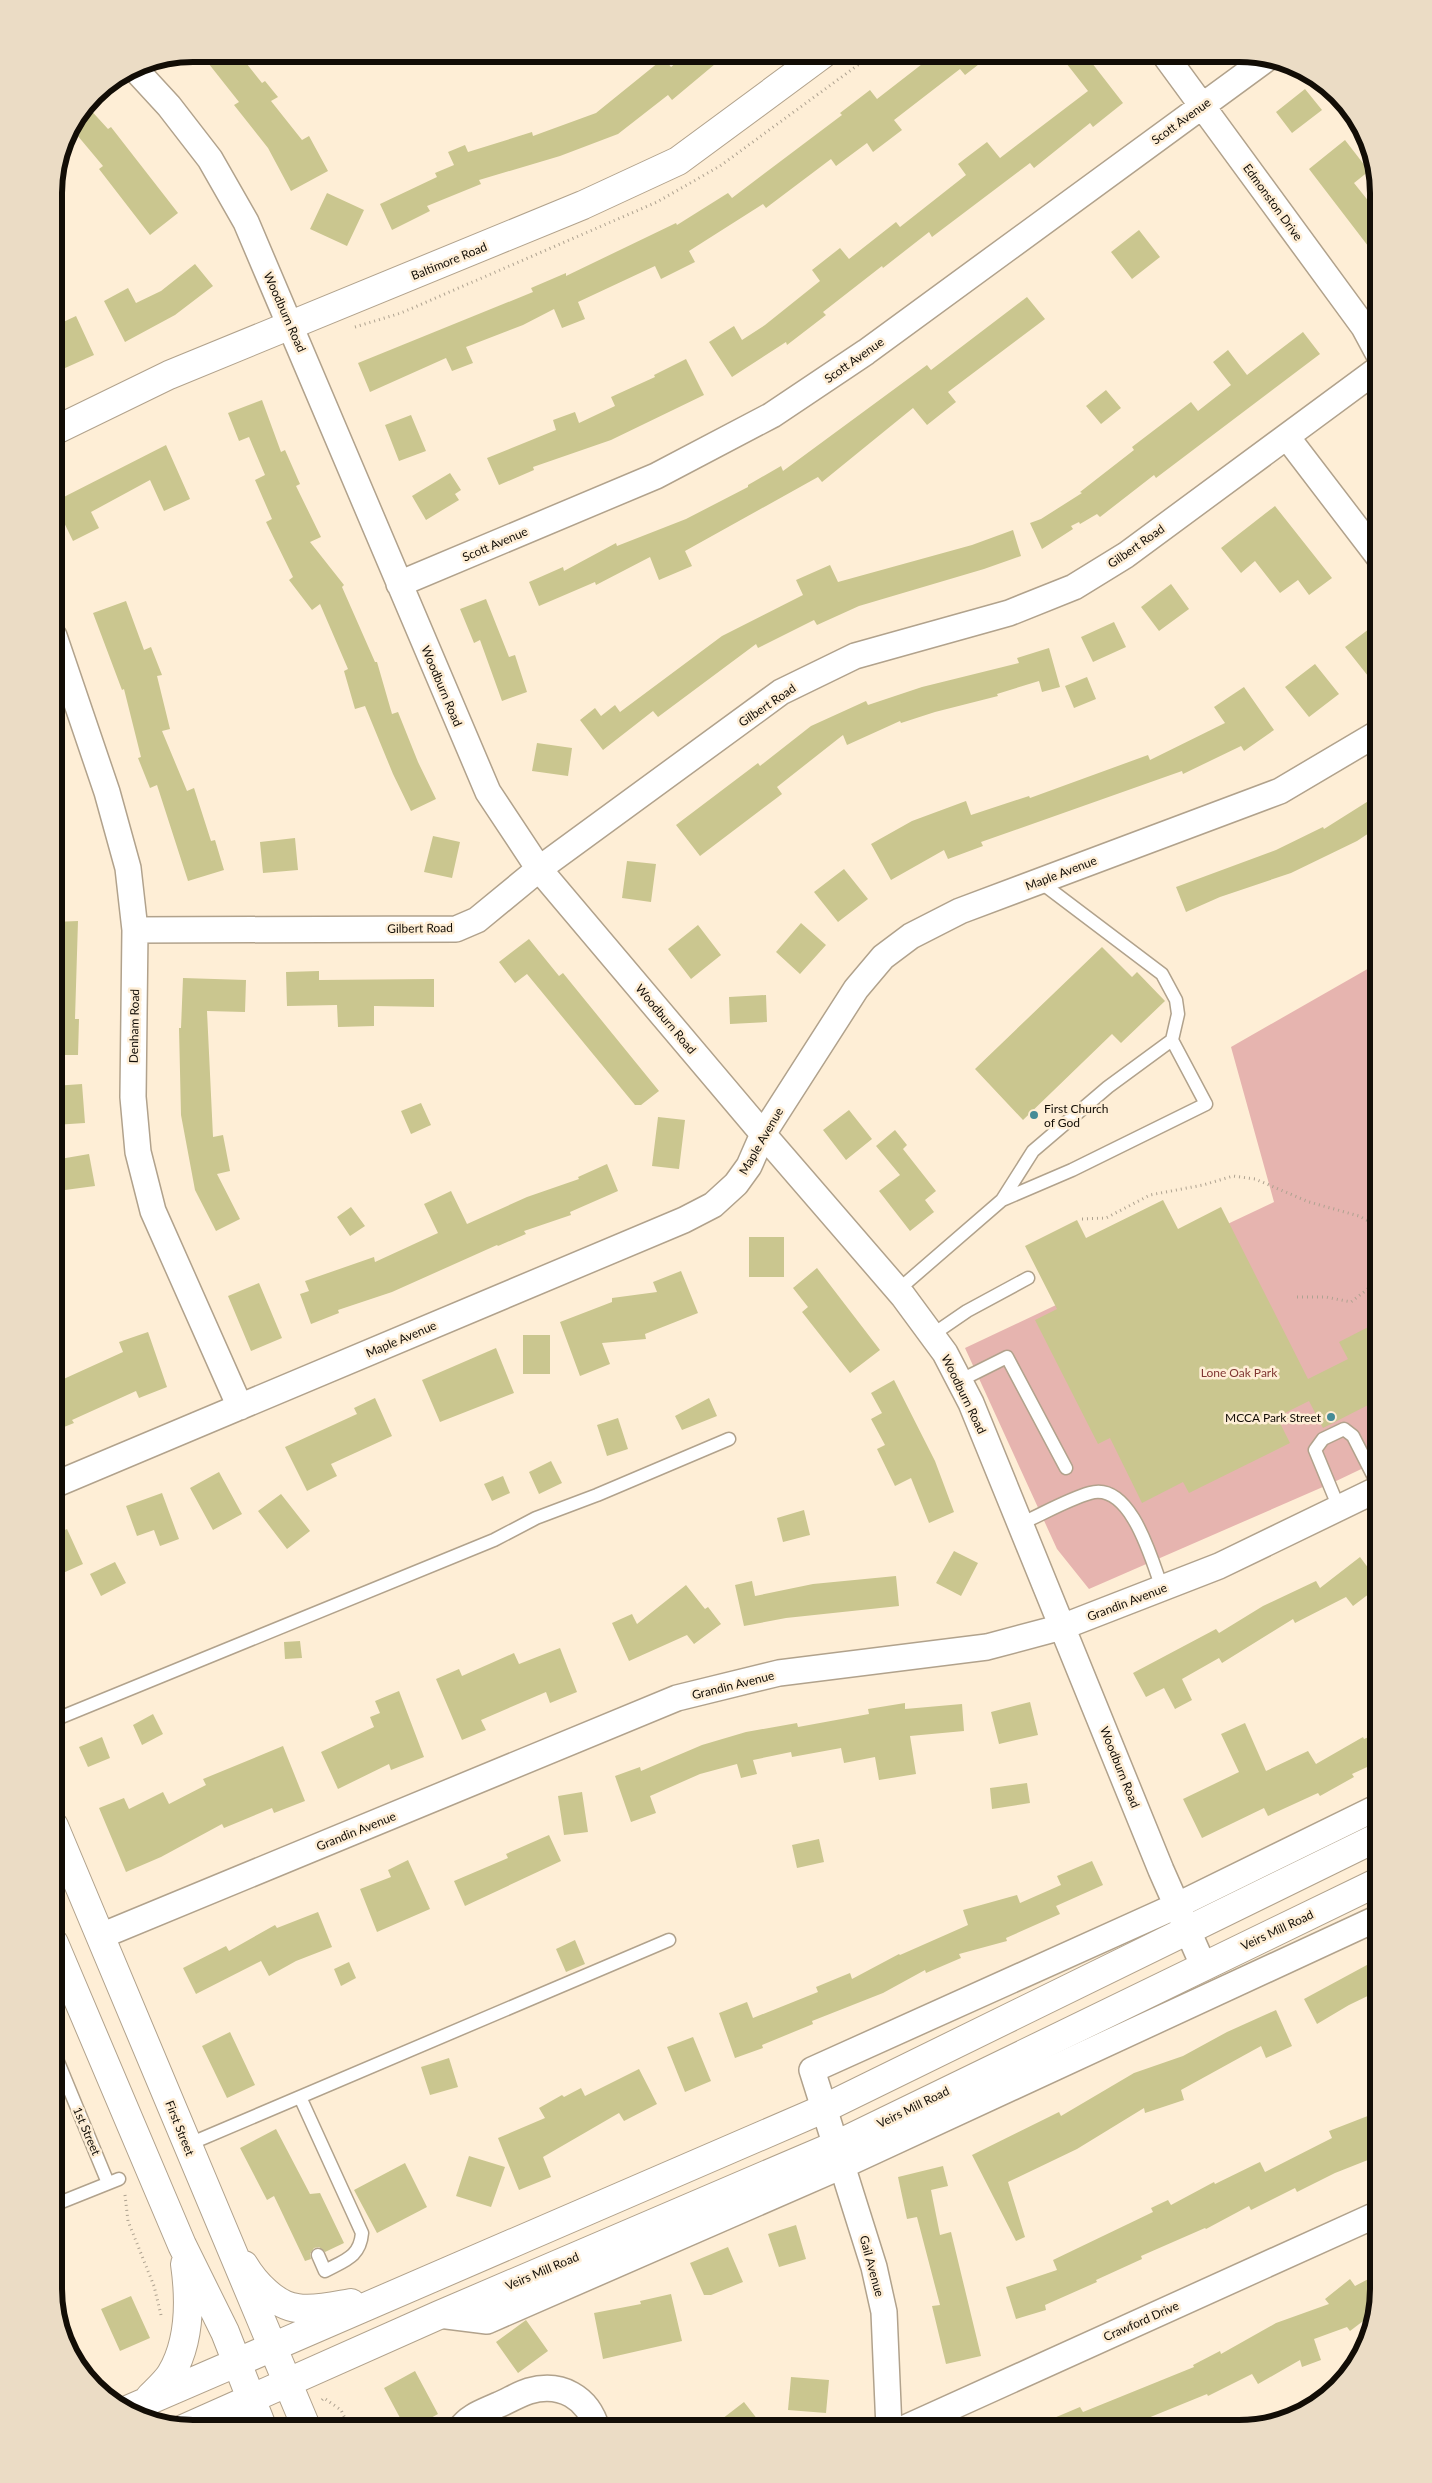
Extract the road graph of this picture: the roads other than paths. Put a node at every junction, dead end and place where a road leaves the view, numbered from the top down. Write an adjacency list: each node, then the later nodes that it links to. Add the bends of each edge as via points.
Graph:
1 (811, 63): 6 (main road, Baltimore Road, via 678,162 583,206)
2 (1171, 63): 5 (street, Edmonston Drive)
3 (1259, 64): 5 (street, Scott Avenue)
4 (139, 74): 6 (street, Woodburn Road, via 210,159 246,222)
5 (1202, 106): 7 (street, Edmonston Drive); 12 (street, Scott Avenue, via 866,352 772,415 656,476)
6 (290, 325): 9 (main road, Baltimore Road, via 170,375); 12 (street, Woodburn Road)
7 (1370, 338)
8 (1370, 375): 10 (street, Gilbert Road)
9 (63, 427)
10 (1287, 437): 11 (street); 15 (street, Gilbert Road, via 1126,555 1074,587 1009,613 855,656 781,692)
11 (1370, 546)
12 (399, 584): 15 (street, Woodburn Road, via 488,792)
13 (63, 662): 17 (street, Denham Road, via 126,859)
14 (1370, 738): 16 (street, Maple Avenue, via 1280,791)
15 (539, 869): 17 (street, Gilbert Road, via 477,920 456,929); 19 (street, Woodburn Road)
16 (1039, 881): 18 (lane, via 1162,974 1177,1007); 19 (street, Maple Avenue, via 960,911 911,936 884,957 856,989)
17 (135, 930): 25 (street, Denham Road, via 134,1097 138,1152 153,1211)
18 (1172, 1040): 20 (lane, via 1108,1087 1033,1151); 20 (lane, via 1206,1104 1072,1170)
19 (763, 1134): 22 (street, Woodburn Road); 25 (street, Maple Avenue, via 749,1166 736,1184 713,1205)
20 (1002, 1200): 22 (lane)
21 (1028, 1278): 23 (lane, via 967,1310)
22 (898, 1290): 23 (street, Woodburn Road)
23 (932, 1335): 24 (street, Woodburn Road)
24 (959, 1381): 27 (lane, via 1007,1357); 32 (street, Woodburn Road)
25 (240, 1407): 29 (street, Maple Avenue)
26 (729, 1439): 35 (lane, via 536,1518 494,1540)
27 (1066, 1468)
28 (1370, 1471): 31 (lane, via 1353,1436 1344,1429 1323,1439 1315,1450)
29 (62, 1481)
30 (1370, 1491): 31 (street, Grandin Avenue)
31 (1339, 1508): 33 (street, Grandin Avenue, via 1219,1566)
32 (1020, 1524): 33 (lane, via 1092,1492 1114,1496 1134,1515); 34 (street, Woodburn Road)
33 (1162, 1588): 34 (street, Grandin Avenue)
34 (1062, 1627): 40 (street, Woodburn Road); 43 (street, Grandin Avenue, via 987,1647 779,1673 677,1698)
35 (62, 1717)
36 (1370, 1811): 40 (street)
37 (1370, 1841): 42 (main road)
38 (62, 1845): 43 (main road, First Street)
39 (1370, 1886): 45 (main road, Veirs Mill Road)
40 (1176, 1906): 42 (street, Woodburn Road); 49 (street, via 812,2070)
41 (1370, 1922): 51 (street, Veirs Mill Road)
42 (1188, 1931): 45 (street, Woodburn Road); 49 (main road)
43 (101, 1936): 50 (main road, First Street)
44 (669, 1940): 48 (lane)
45 (1203, 1965): 51 (main road, Veirs Mill Road)
46 (62, 1968): 55 (main road)
47 (62, 2070): 52 (lane, 1st Street, via 113,2181)
48 (300, 2097): 50 (lane); 56 (lane, via 362,2232 361,2247 354,2255 325,2271)
49 (823, 2109): 51 (street, Gail Avenue); 57 (main road)
50 (187, 2145): 54 (main road, First Street)
51 (839, 2155): 60 (main road, Veirs Mill Road, via 439,2315); 68 (street, Gail Avenue, via 874,2267 884,2312)
52 (62, 2202)
53 (1370, 2218): 69 (street, Crawford Drive)
54 (220, 2224): 57 (main road, via 251,2276 278,2300 296,2308 322,2308); 58 (main road, First Street)
55 (182, 2245): 59 (main road); 62 (main road, via 188,2292 182,2350 170,2375)
56 (318, 2255)
57 (387, 2296): 58 (main road, via 343,2318)
58 (271, 2345): 59 (main road); 60 (main road, First Street)
59 (236, 2361): 61 (main road); 62 (main road)
60 (287, 2382): 61 (main road, Veirs Mill Road); 65 (main road, First Street)
61 (250, 2398): 63 (main road, Veirs Mill Road); 64 (main road)
62 (136, 2406)
63 (201, 2420)
64 (259, 2420)
65 (303, 2420)
66 (466, 2420): 67 (street, via 530,2391 561,2388 581,2400)
67 (594, 2420)
68 (889, 2420)
69 (923, 2420)

